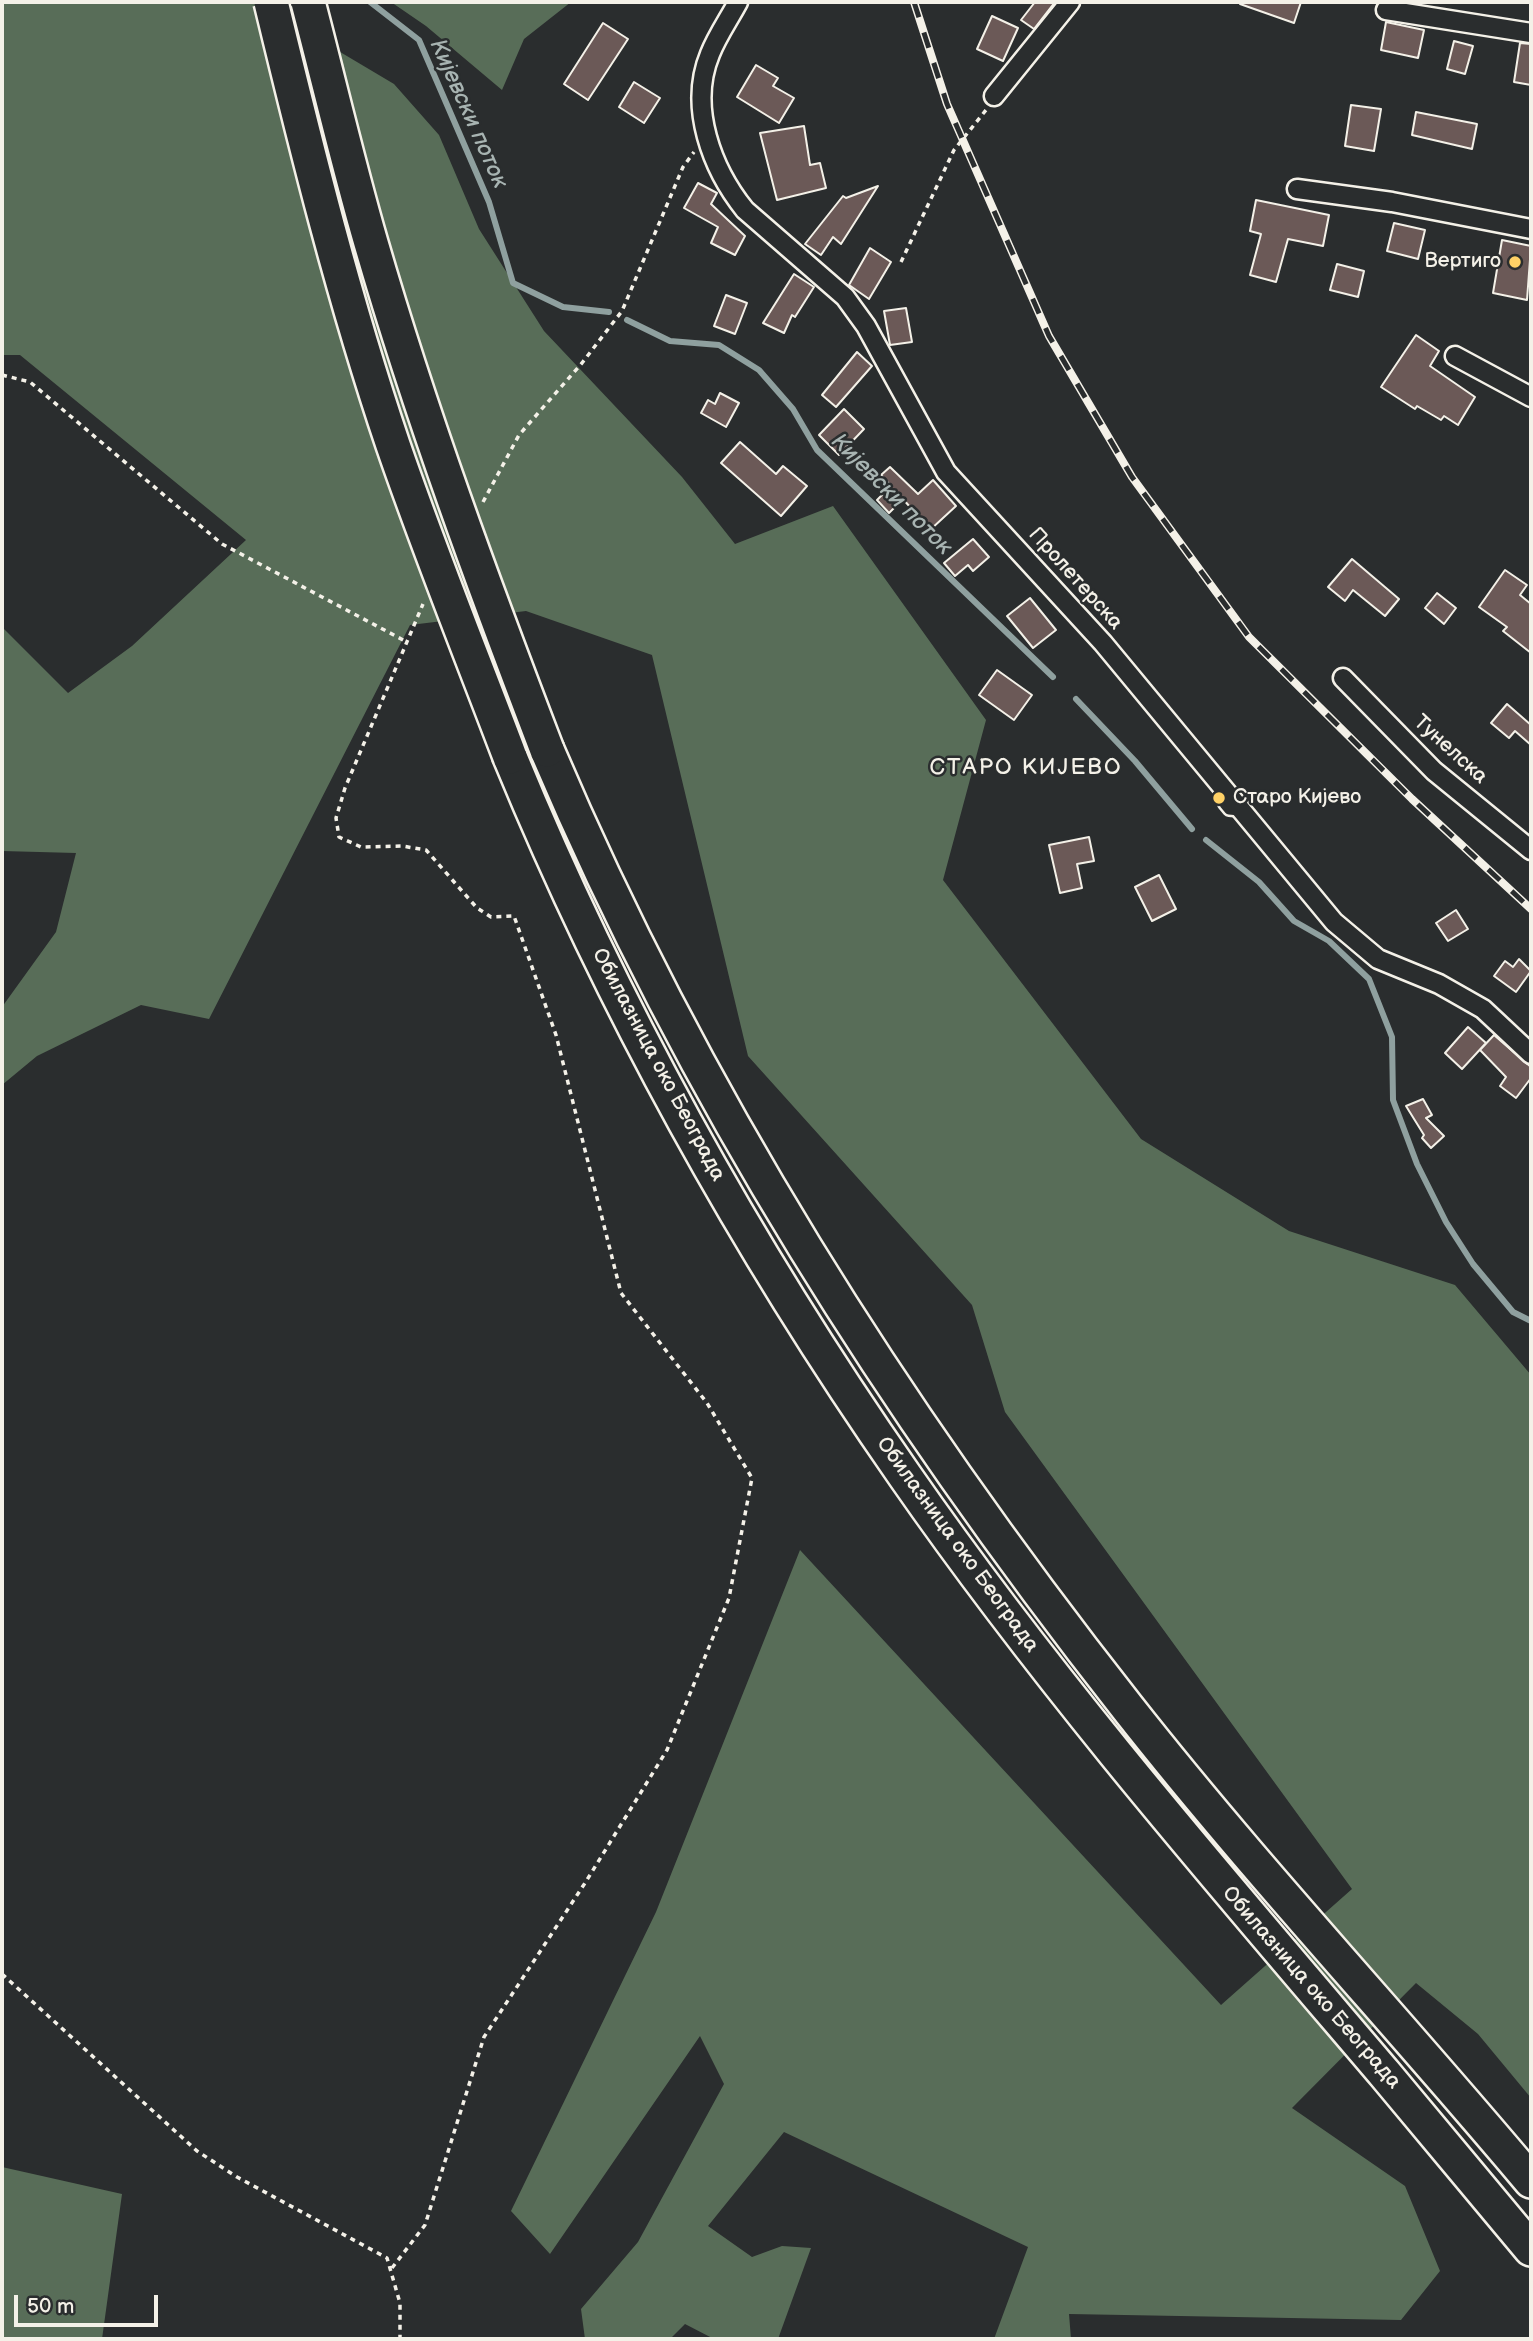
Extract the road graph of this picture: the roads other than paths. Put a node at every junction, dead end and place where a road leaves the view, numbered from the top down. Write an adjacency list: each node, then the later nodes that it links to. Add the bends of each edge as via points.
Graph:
1 (271, 2): 16 (highway, Обилазница око Београда, bridge, via 336,261 381,408 510,757 634,1026 743,1224 904,1475 1020,1633 1156,1806)
2 (308, 2): 15 (highway, Обилазница око Београда, bridge, via 371,242 459,511 547,750 587,844 687,1045 827,1286 945,1463 1067,1629 1181,1773)
3 (738, 2): 14 (street, Пролетерска, via 709,55 703,93 706,140 731,194 744,211 845,297 866,326 946,472 1103,643 1334,922 1378,959 1439,984 1483,1009)
4 (1070, 2): 7 (street)
5 (1386, 9): 6 (street)
6 (1531, 33)
7 (993, 96)
8 (1297, 189): 9 (street)
9 (1531, 229)
10 (1455, 356): 11 (street)
11 (1531, 397)
12 (1343, 678): 13 (street, Тунелска, via 1434,771)
13 (1531, 850)
14 (1531, 1054)
15 (1531, 2181)
16 (1531, 2249)

